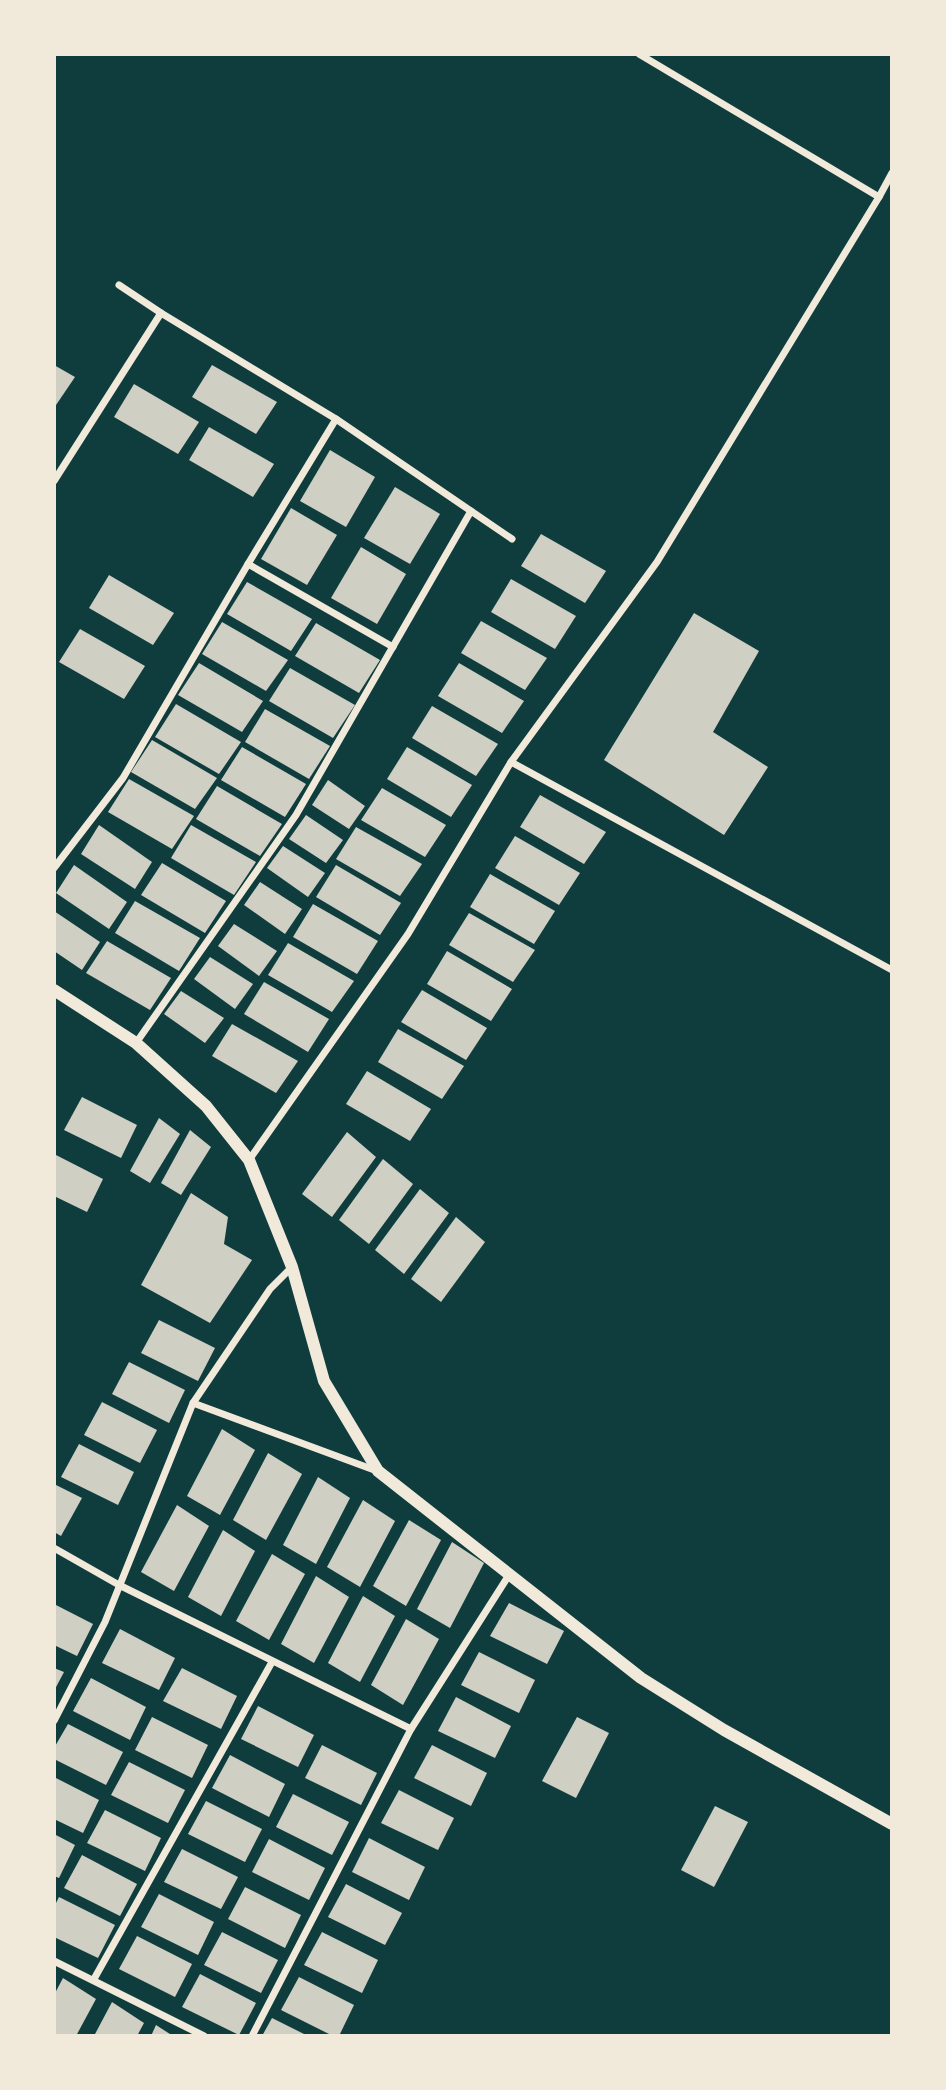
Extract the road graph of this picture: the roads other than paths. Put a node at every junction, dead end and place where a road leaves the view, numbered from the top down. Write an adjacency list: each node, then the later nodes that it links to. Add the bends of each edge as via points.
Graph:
1 (639, 54): 3 (street)
2 (892, 173): 3 (street)
3 (879, 197): 12 (street, via 657,562)
4 (119, 285): 5 (street)
5 (161, 313): 6 (street); 7 (street)
6 (336, 419): 8 (street); 10 (street)
7 (54, 481)
8 (471, 511): 9 (street); 11 (street)
9 (512, 539)
10 (248, 564): 11 (street); 13 (street, via 124,778)
11 (393, 647): 16 (street, via 296,816)
12 (511, 762): 14 (street); 17 (street, via 408,934)
13 (54, 868)
14 (892, 970)
15 (54, 990): 16 (street)
16 (136, 1043): 17 (street, via 206,1106)
17 (249, 1160): 18 (street)
18 (292, 1267): 19 (street, via 270,1289); 20 (street, via 324,1381)
19 (193, 1403): 20 (street); 23 (street)
20 (378, 1471): 22 (street)
21 (54, 1548): 23 (street)
22 (509, 1575): 26 (street); 27 (street, via 641,1678)
23 (119, 1585): 24 (street); 25 (street)
24 (272, 1662): 26 (street); 29 (street)
25 (54, 1721)
26 (411, 1729): 31 (street)
27 (892, 1824)
28 (54, 1961): 29 (street)
29 (94, 1979): 30 (street)
30 (204, 2036)
31 (252, 2036)

